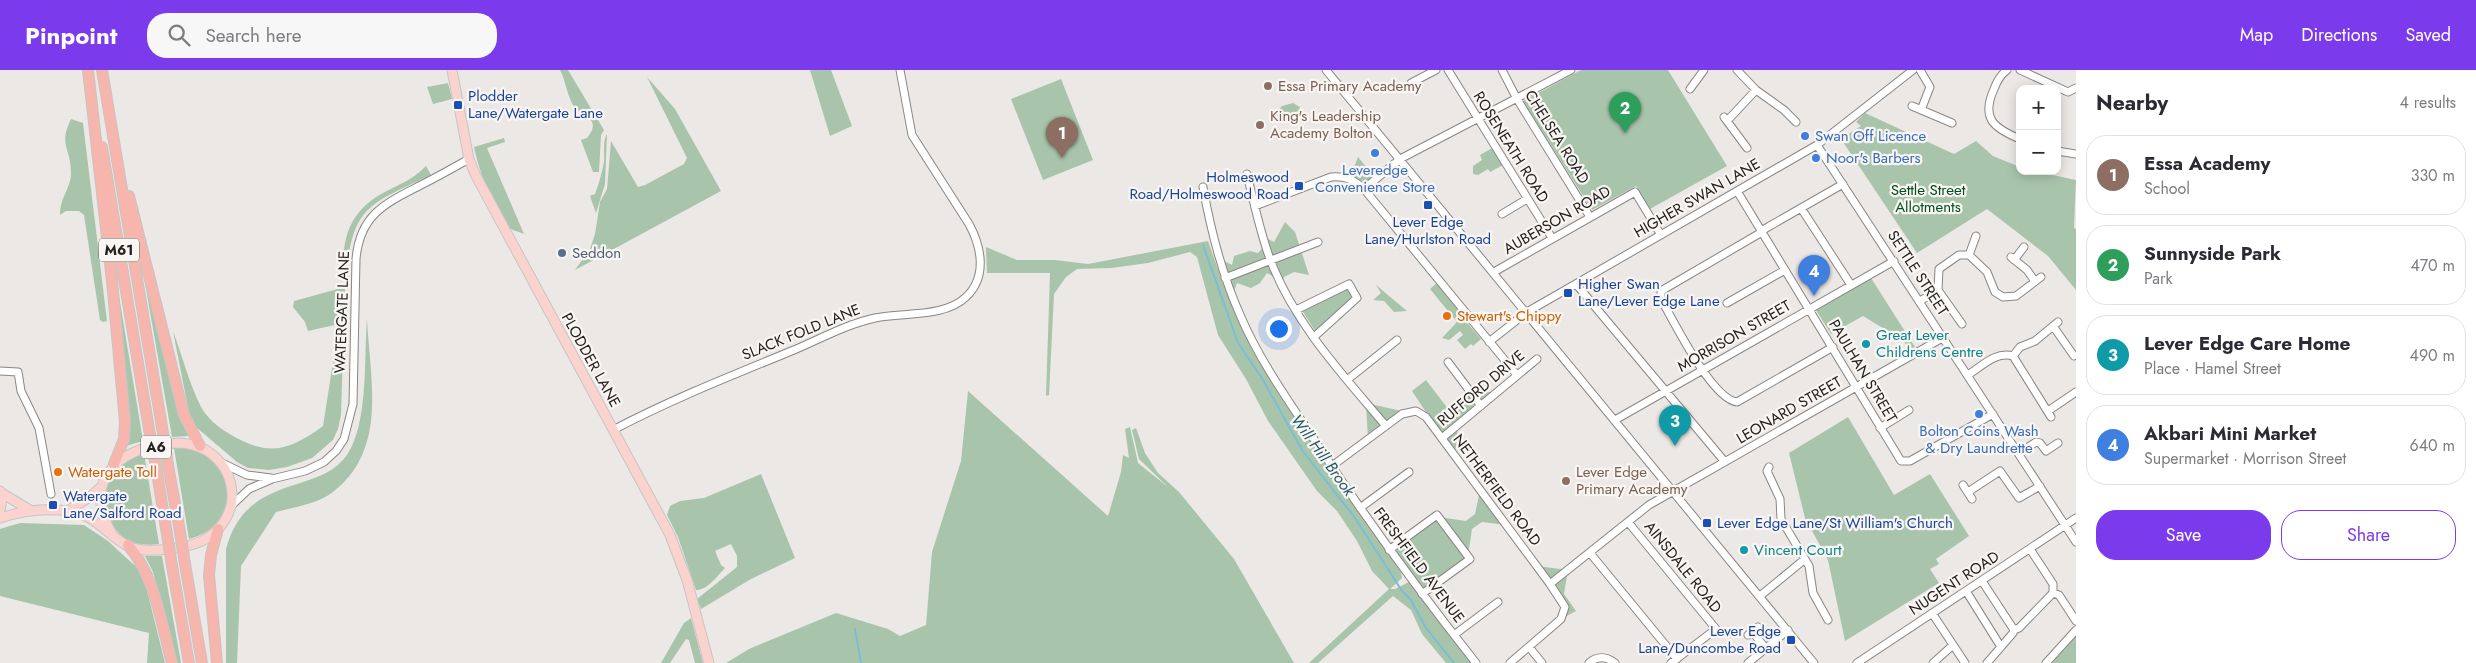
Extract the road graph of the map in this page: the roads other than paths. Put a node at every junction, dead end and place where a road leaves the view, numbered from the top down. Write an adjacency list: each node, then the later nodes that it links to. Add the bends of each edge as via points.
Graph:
1 (88, 70): 99 (highway, M61, via 125,422 124,438); 148 (highway, M61, bridge)
2 (102, 70): 22 (highway, M61)
3 (452, 70): 32 (main road, PLODDER LANE)
4 (900, 70): 92 (street, SLACK FOLD LANE, via 912,134 976,240 981,270 970,292 960,302 943,309 888,315 856,324 682,396)
5 (1436, 70): 16 (street)
6 (1448, 70): 24 (street, ROSENEATH ROAD)
7 (1502, 70): 20 (street, CHELSEA ROAD)
8 (1571, 70): 20 (street)
9 (1704, 70): 18 (street, via 1692,80)
10 (1737, 70): 19 (street)
11 (1913, 70): 28 (street, HIGHER SWAN LANE)
12 (1920, 70): 23 (street, via 1930,87)
13 (2007, 70): 27 (street, via 2000,76 1989,100 1988,115 1993,123)
14 (2020, 70): 17 (street, via 2068,92)
15 (1330, 72): 33 (street)
16 (1411, 84)
17 (2076, 88)
18 (1690, 89)
19 (1756, 90): 25 (street); 29 (street, via 1725,119)
20 (1517, 99): 24 (street); 43 (street, CHELSEA ROAD)
21 (1912, 106): 23 (street)
22 (108, 109): 95 (highway, M61, via 184,415); 149 (highway, M61, bridge)
23 (1921, 110): 26 (street, via 1945,117)
24 (1478, 120): 33 (street); 39 (street, ROSENEATH ROAD)
25 (1796, 122)
26 (1952, 123)
27 (2016, 137)
28 (1817, 145): 35 (street, SETTLE STREET); 38 (street, HIGHER SWAN LANE)
29 (1747, 148)
30 (2061, 152): 31 (street)
31 (2076, 154)
32 (469, 159): 92 (main road, PLODDER LANE, via 494,212); 103 (street, WATERGATE LANE, via 391,200 368,222 357,248 353,404 348,431 336,451 324,462 305,471)
33 (1400, 159): 37 (street); 54 (street)
34 (1247, 174): 40 (street)
35 (1843, 184): 41 (street); 52 (street, SETTLE STREET)
36 (1203, 187): 56 (street, FRESHFIELD AVENUE, via 1213,241)
37 (1364, 189): 40 (street, via 1350,178 1331,177); 72 (street)
38 (1737, 191): 44 (street, PAULHAN STREET); 45 (street, HIGHER SWAN LANE)
39 (1527, 199): 42 (street); 47 (street, ROSENEATH ROAD)
40 (1255, 206): 51 (street)
41 (1801, 208): 44 (street); 59 (street)
42 (1502, 214)
43 (1590, 217): 45 (street, AUBERSON ROAD, via 1634,192); 47 (street, AUBERSON ROAD)
44 (1762, 231): 53 (street, PAULHAN STREET); 78 (street, via 1661,291 1661,299)
45 (1661, 234): 58 (street, HIGHER SWAN LANE)
46 (1976, 236): 50 (street)
47 (1552, 238): 54 (street, AUBERSON ROAD)
48 (1318, 242): 51 (street)
49 (2024, 247): 57 (street, via 2012,258)
50 (1969, 255): 60 (street, via 1959,256 1942,266 1938,272); 61 (street, via 1987,272 1993,288)
51 (1270, 260): 56 (street); 66 (street)
52 (1894, 261): 59 (street, MORRISON STREET); 62 (street, SETTLE STREET)
53 (1785, 270): 63 (street); 65 (street, PAULHAN STREET)
54 (1494, 272): 67 (street)
55 (2041, 277): 57 (street)
56 (1225, 278): 100 (street, FRESHFIELD AVENUE, via 1254,343)
57 (2034, 280): 61 (street, via 2016,296)
58 (1576, 284): 67 (street, HIGHER SWAN LANE); 84 (street)
59 (1851, 285): 65 (street, MORRISON STREET)
60 (1938, 290): 62 (street); 68 (street)
61 (2001, 296): 64 (street)
62 (1920, 301): 70 (street, SETTLE STREET)
63 (1727, 303)
64 (1998, 304)
65 (1810, 309): 73 (street, PAULHAN STREET); 78 (street, MORRISON STREET)
66 (1296, 310): 69 (street); 69 (street, via 1349,284 1357,298)
67 (1528, 312): 72 (street, HIGHER SWAN LANE); 89 (street)
68 (1962, 324)
69 (1314, 337): 82 (street)
70 (1944, 337): 81 (street, SETTLE STREET); 83 (street, LEONARD STREET)
71 (1396, 340): 82 (street)
72 (1489, 342): 80 (street)
73 (1833, 347): 78 (street, via 1736,402 1727,400); 83 (street, PAULHAN STREET)
74 (2013, 356): 75 (street, via 2056,324 2066,350); 81 (street, via 1996,356); 85 (street, via 2050,414)
75 (2074, 356)
76 (1537, 359): 80 (street, RUFFORD DRIVE)
77 (1448, 362): 86 (street)
78 (1702, 370): 84 (street, MORRISON STREET)
79 (0, 371): 109 (street, via 18,372 21,391 40,428)
80 (1517, 375): 86 (street, RUFFORD DRIVE)
81 (1968, 375): 88 (street, SETTLE STREET)
82 (1347, 380): 90 (street)
83 (1856, 387): 91 (street, PAULHAN STREET); 97 (street, LEONARD STREET)
84 (1666, 391): 89 (street, MORRISON STREET); 97 (street)
85 (2071, 393)
86 (1481, 406): 93 (street, RUFFORD DRIVE)
87 (1910, 410): 91 (street)
88 (1993, 414): 91 (street, PAULHAN STREET, via 1910,462 1899,459); 96 (street, SETTLE STREET)
89 (1615, 420): 107 (street)
90 (1386, 426): 93 (street, NETHERFIELD ROAD, via 1402,414 1416,411 1426,417); 100 (street, NETHERFIELD ROAD)
91 (1880, 428)
92 (613, 430): 151 (main road, PLODDER LANE, via 678,556)
93 (1442, 438): 128 (street, NETHERFIELD ROAD)
94 (2058, 443): 96 (street, via 2046,452 2036,442)
95 (200, 446): 98 (main road); 99 (main road, A6, via 173,444 136,451)
96 (2018, 453): 105 (street, SETTLE STREET)
97 (1725, 462): 107 (street, LEONARD STREET)
98 (222, 463): 103 (street, WATERGATE LANE, via 247,475); 110 (main road, via 231,483)
99 (114, 464): 106 (main road, A6)
100 (1332, 466): 111 (street, FRESHFIELD AVENUE)
101 (1769, 468): 126 (street, via 1780,499 1781,519)
102 (1409, 472): 111 (street)
103 (272, 478): 110 (street, WATERGATE LANE, via 249,488)
104 (1963, 485): 105 (street, via 1970,496 2000,471 2018,497)
105 (2040, 486): 118 (street, SETTLE STREET)
106 (101, 487): 114 (main road, A6); 120 (main road, A6, via 101,512)
107 (1674, 490): 117 (street, LEONARD STREET); 132 (street)
108 (0, 492): 112 (main road); 113 (main road)
109 (51, 494)
110 (231, 506): 119 (main road)
111 (1360, 508): 124 (street, FRESHFIELD AVENUE)
112 (0, 510)
113 (30, 510): 114 (main road, A6); 115 (main road, A6)
114 (67, 510): 120 (main road, A6, via 90,516)
115 (0, 518)
116 (2076, 518): 118 (street, NUGENT ROAD)
117 (1628, 522): 125 (street, LEONARD STREET); 146 (street, AINSDALE ROAD, via 1716,629)
118 (2065, 525): 121 (street, SETTLE STREET); 123 (street, NUGENT ROAD)
119 (218, 530): 122 (main road, A6, via 200,542 167,548 142,550); 150 (highway, via 210,555 209,575)
120 (111, 532): 122 (main road, A6)
121 (2076, 542)
122 (128, 545): 147 (highway, via 149,576)
123 (2030, 549): 127 (street, NUGENT ROAD); 130 (street, via 2053,584)
124 (1389, 550): 131 (street, FRESHFIELD AVENUE); 131 (street, via 1437,515 1470,559)
125 (1590, 553): 128 (street, LEONARD STREET); 146 (street)
126 (1805, 559): 132 (street); 135 (street, via 1811,571 1813,593)
127 (1982, 581): 129 (street, NUGENT ROAD); 138 (street)
128 (1550, 584): 143 (street, NETHERFIELD ROAD, via 1562,601 1562,620)
129 (1966, 591): 134 (street, NUGENT ROAD); 144 (street)
130 (2053, 593): 136 (street, via 2059,595); 138 (street)
131 (1422, 594): 141 (street, FRESHFIELD AVENUE)
132 (1760, 596): 137 (street)
133 (1498, 602): 141 (street)
134 (1932, 613): 142 (street); 159 (street, NUGENT ROAD)
135 (1829, 616)
136 (2076, 621)
137 (1788, 630): 145 (street); 158 (street)
138 (2014, 630): 144 (street)
139 (2076, 630): 163 (street)
140 (1753, 631): 145 (street)
141 (1454, 635): 152 (street, FRESHFIELD AVENUE)
142 (1953, 645): 160 (street); 161 (street)
143 (1529, 647): 153 (street, NETHERFIELD ROAD); 154 (street)
144 (2001, 647): 162 (street)
145 (1766, 649): 157 (street)
146 (1674, 661)
147 (172, 663)
148 (189, 663)
149 (202, 663)
150 (217, 663)
151 (709, 663)
152 (1476, 663)
153 (1510, 663)
154 (1542, 663)
155 (1589, 663): 156 (street, via 1607,658)
156 (1615, 663)
157 (1748, 663)
158 (1814, 663)
159 (1857, 663)
160 (1933, 663)
161 (1965, 663)
162 (1987, 663)
163 (2046, 663)

